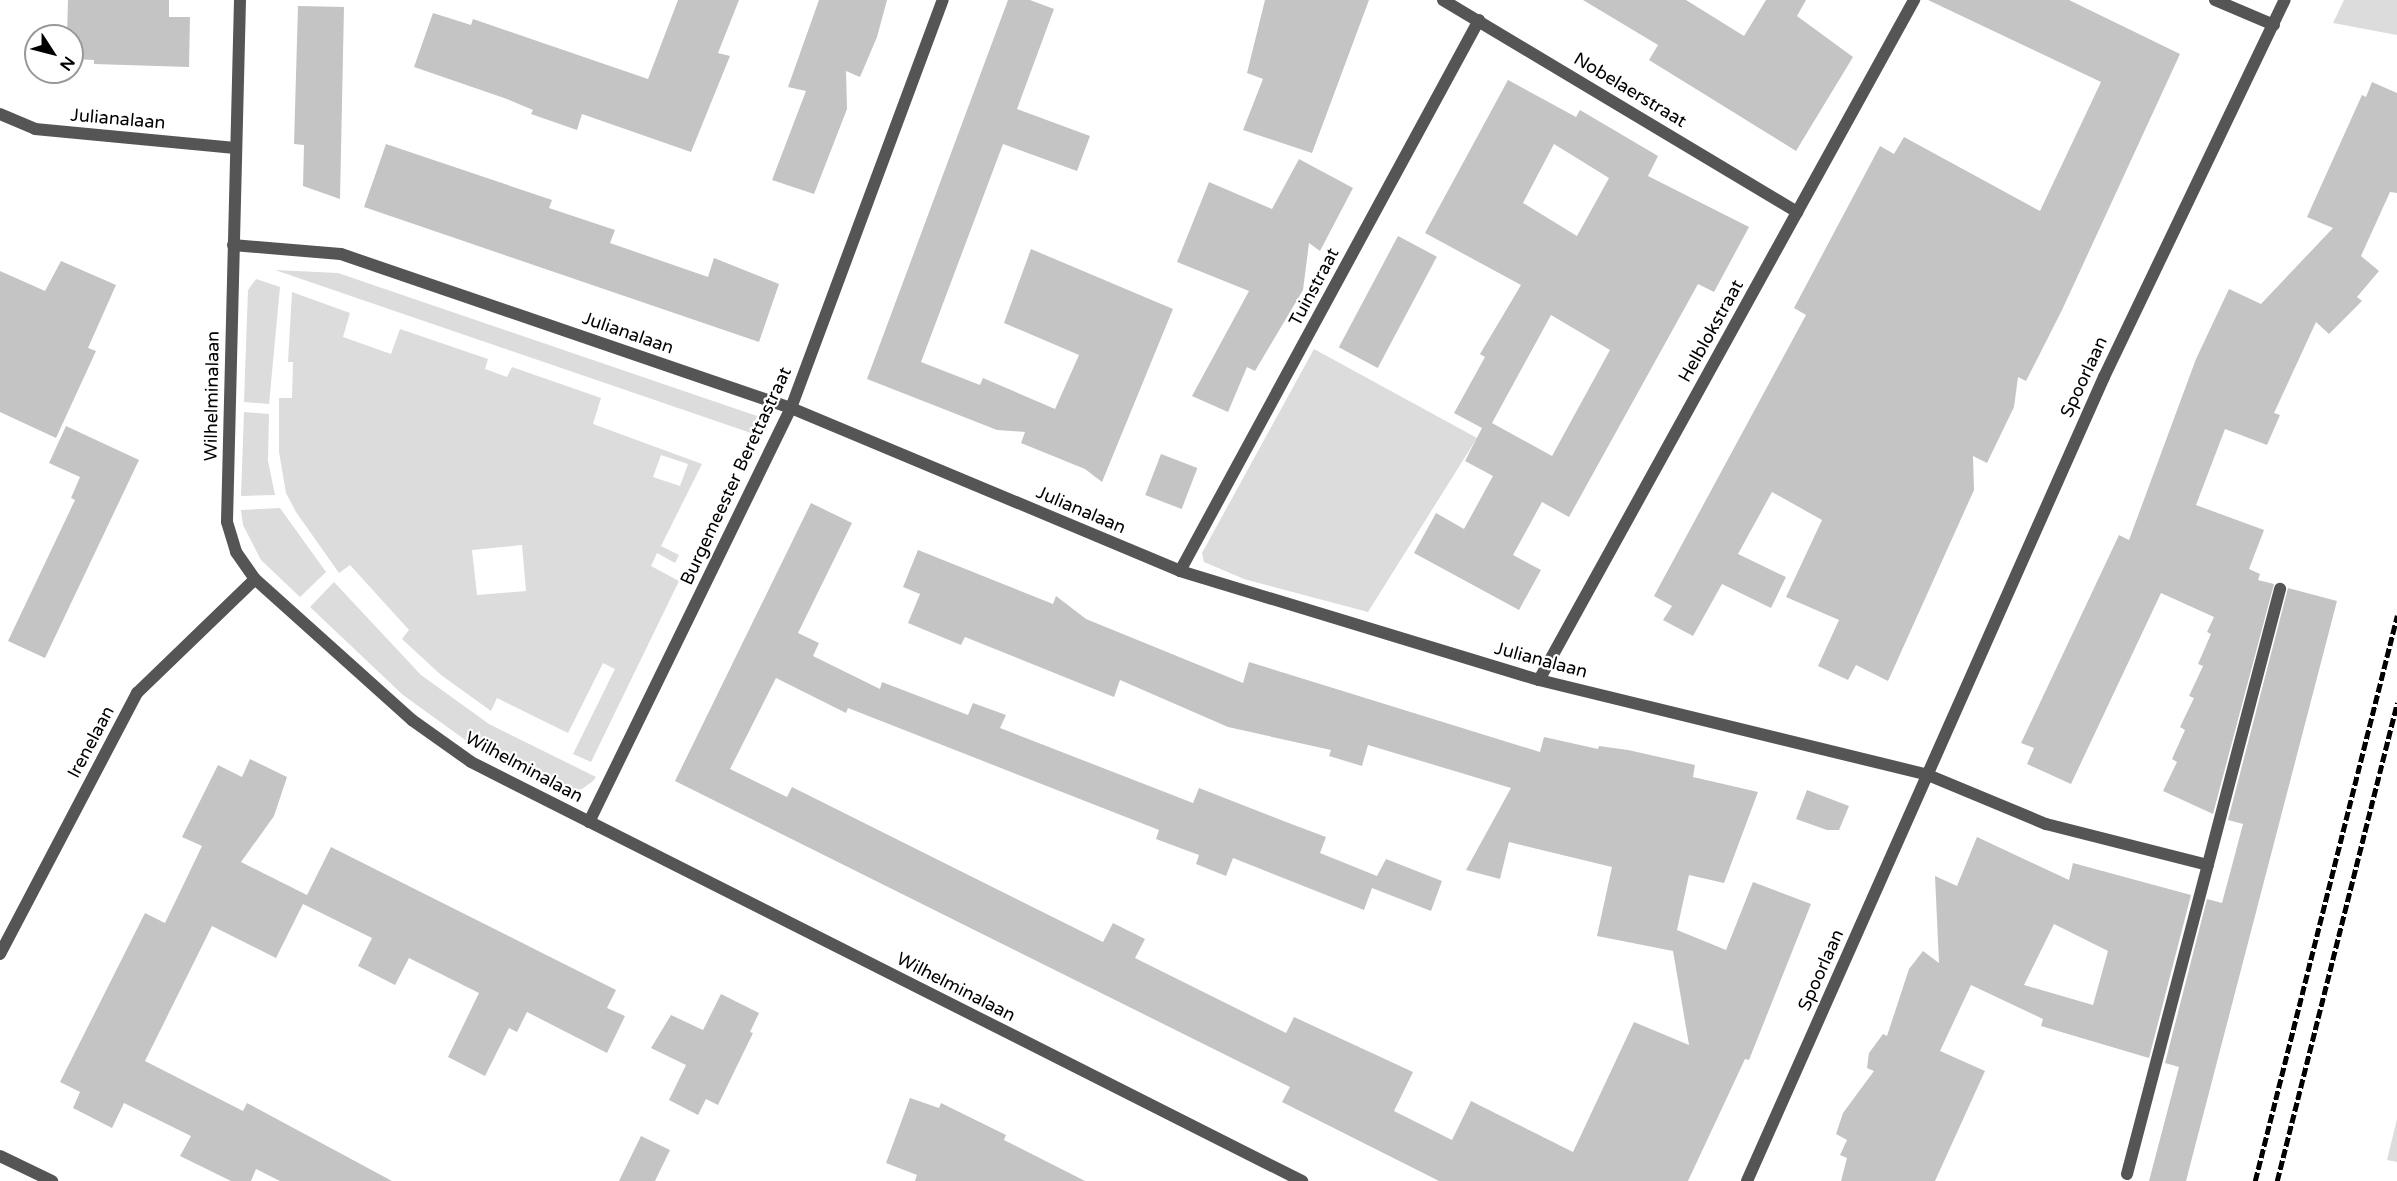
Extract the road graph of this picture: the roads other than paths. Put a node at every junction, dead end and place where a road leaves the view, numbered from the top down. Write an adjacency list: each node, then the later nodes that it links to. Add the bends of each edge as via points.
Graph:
1 (240, 0): 10 (street, Wilhelminalaan)
2 (943, 0): 13 (street, Burgemeester Berettastraat)
3 (1443, 0): 7 (street, Nobelaerstraat)
4 (1914, 0): 11 (street, Helblokstraat)
5 (2215, 0): 8 (street)
6 (2285, 0): 8 (street, Spoorlaan)
7 (1479, 20): 11 (street, Nobelaerstraat); 14 (street, Tuinstraat)
8 (2274, 25): 18 (street, Spoorlaan, via 2099,387)
9 (0, 114): 10 (street, Julianalaan, via 35,129)
10 (235, 148): 12 (street, Wilhelminalaan)
11 (1797, 212): 17 (street, Helblokstraat)
12 (233, 245): 13 (street, Julianalaan, via 341,254); 15 (street, Wilhelminalaan, via 227,522 236,552)
13 (791, 408): 14 (street, Julianalaan); 19 (street, Burgemeester Berettastraat)
14 (1180, 571): 17 (street, Julianalaan)
15 (255, 579): 19 (street, Wilhelminalaan, via 412,720 471,762); 21 (street, Irenelaan, via 137,693)
16 (2280, 589): 20 (street)
17 (1539, 680): 18 (street, Julianalaan)
18 (1929, 775): 20 (street, via 2046,824); 26 (street, Spoorlaan)
19 (589, 822): 25 (street, Wilhelminalaan)
20 (2208, 865): 23 (street)
21 (0, 954)
22 (0, 1156): 24 (street)
23 (2127, 1174)
24 (52, 1181)
25 (1302, 1181)
26 (1748, 1181)

